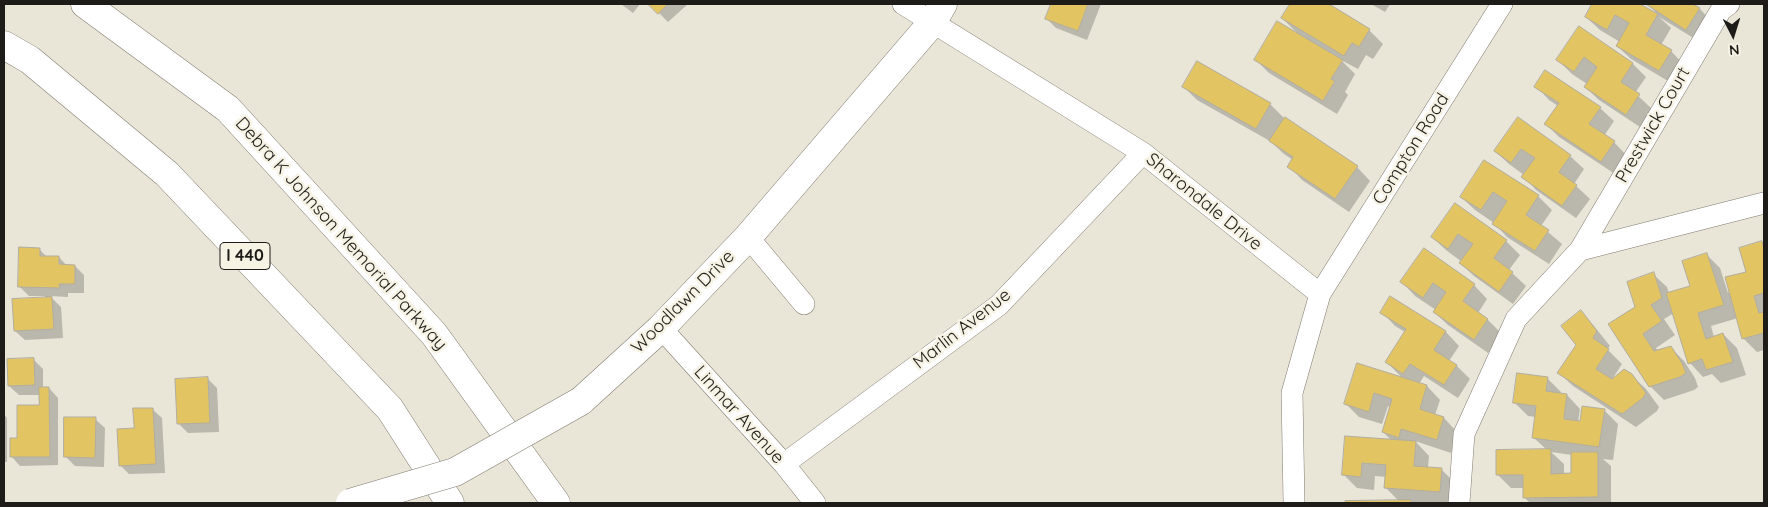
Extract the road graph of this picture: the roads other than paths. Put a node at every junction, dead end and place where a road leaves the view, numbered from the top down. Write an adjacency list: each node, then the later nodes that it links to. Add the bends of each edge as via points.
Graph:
1 (85, 4): 8 (main road, Debra K Johnson Memorial Parkway)
2 (118, 4): 8 (main road, via 159,38)
3 (903, 4): 6 (street, Sharondale Drive)
4 (1502, 4): 13 (street, Compton Road)
5 (1729, 4): 12 (street, Prestwick Court, via 1721,10)
6 (938, 14): 9 (street, Sharondale Drive); 11 (main road, Woodlawn Drive)
7 (4, 45): 18 (main road, I 440, via 30,60 167,174 390,409)
8 (228, 109): 19 (main road, Debra K Johnson Memorial Parkway, via 434,334)
9 (1143, 153): 13 (street, Sharondale Drive); 16 (street, Marlin Avenue, via 999,305)
10 (1764, 203): 12 (street)
11 (748, 237): 14 (street); 15 (main road, Woodlawn Drive)
12 (1580, 250): 22 (street, Prestwick Court, via 1516,319 1464,434)
13 (1320, 294): 21 (street, via 1292,393)
14 (804, 304)
15 (661, 328): 16 (street, Linmar Avenue); 17 (main road, Woodlawn Drive, bridge, via 581,401 456,472)
16 (784, 464): 20 (street, Linmar Avenue)
17 (350, 503)
18 (450, 503)
19 (556, 503)
20 (815, 503)
21 (1294, 503)
22 (1459, 503)

